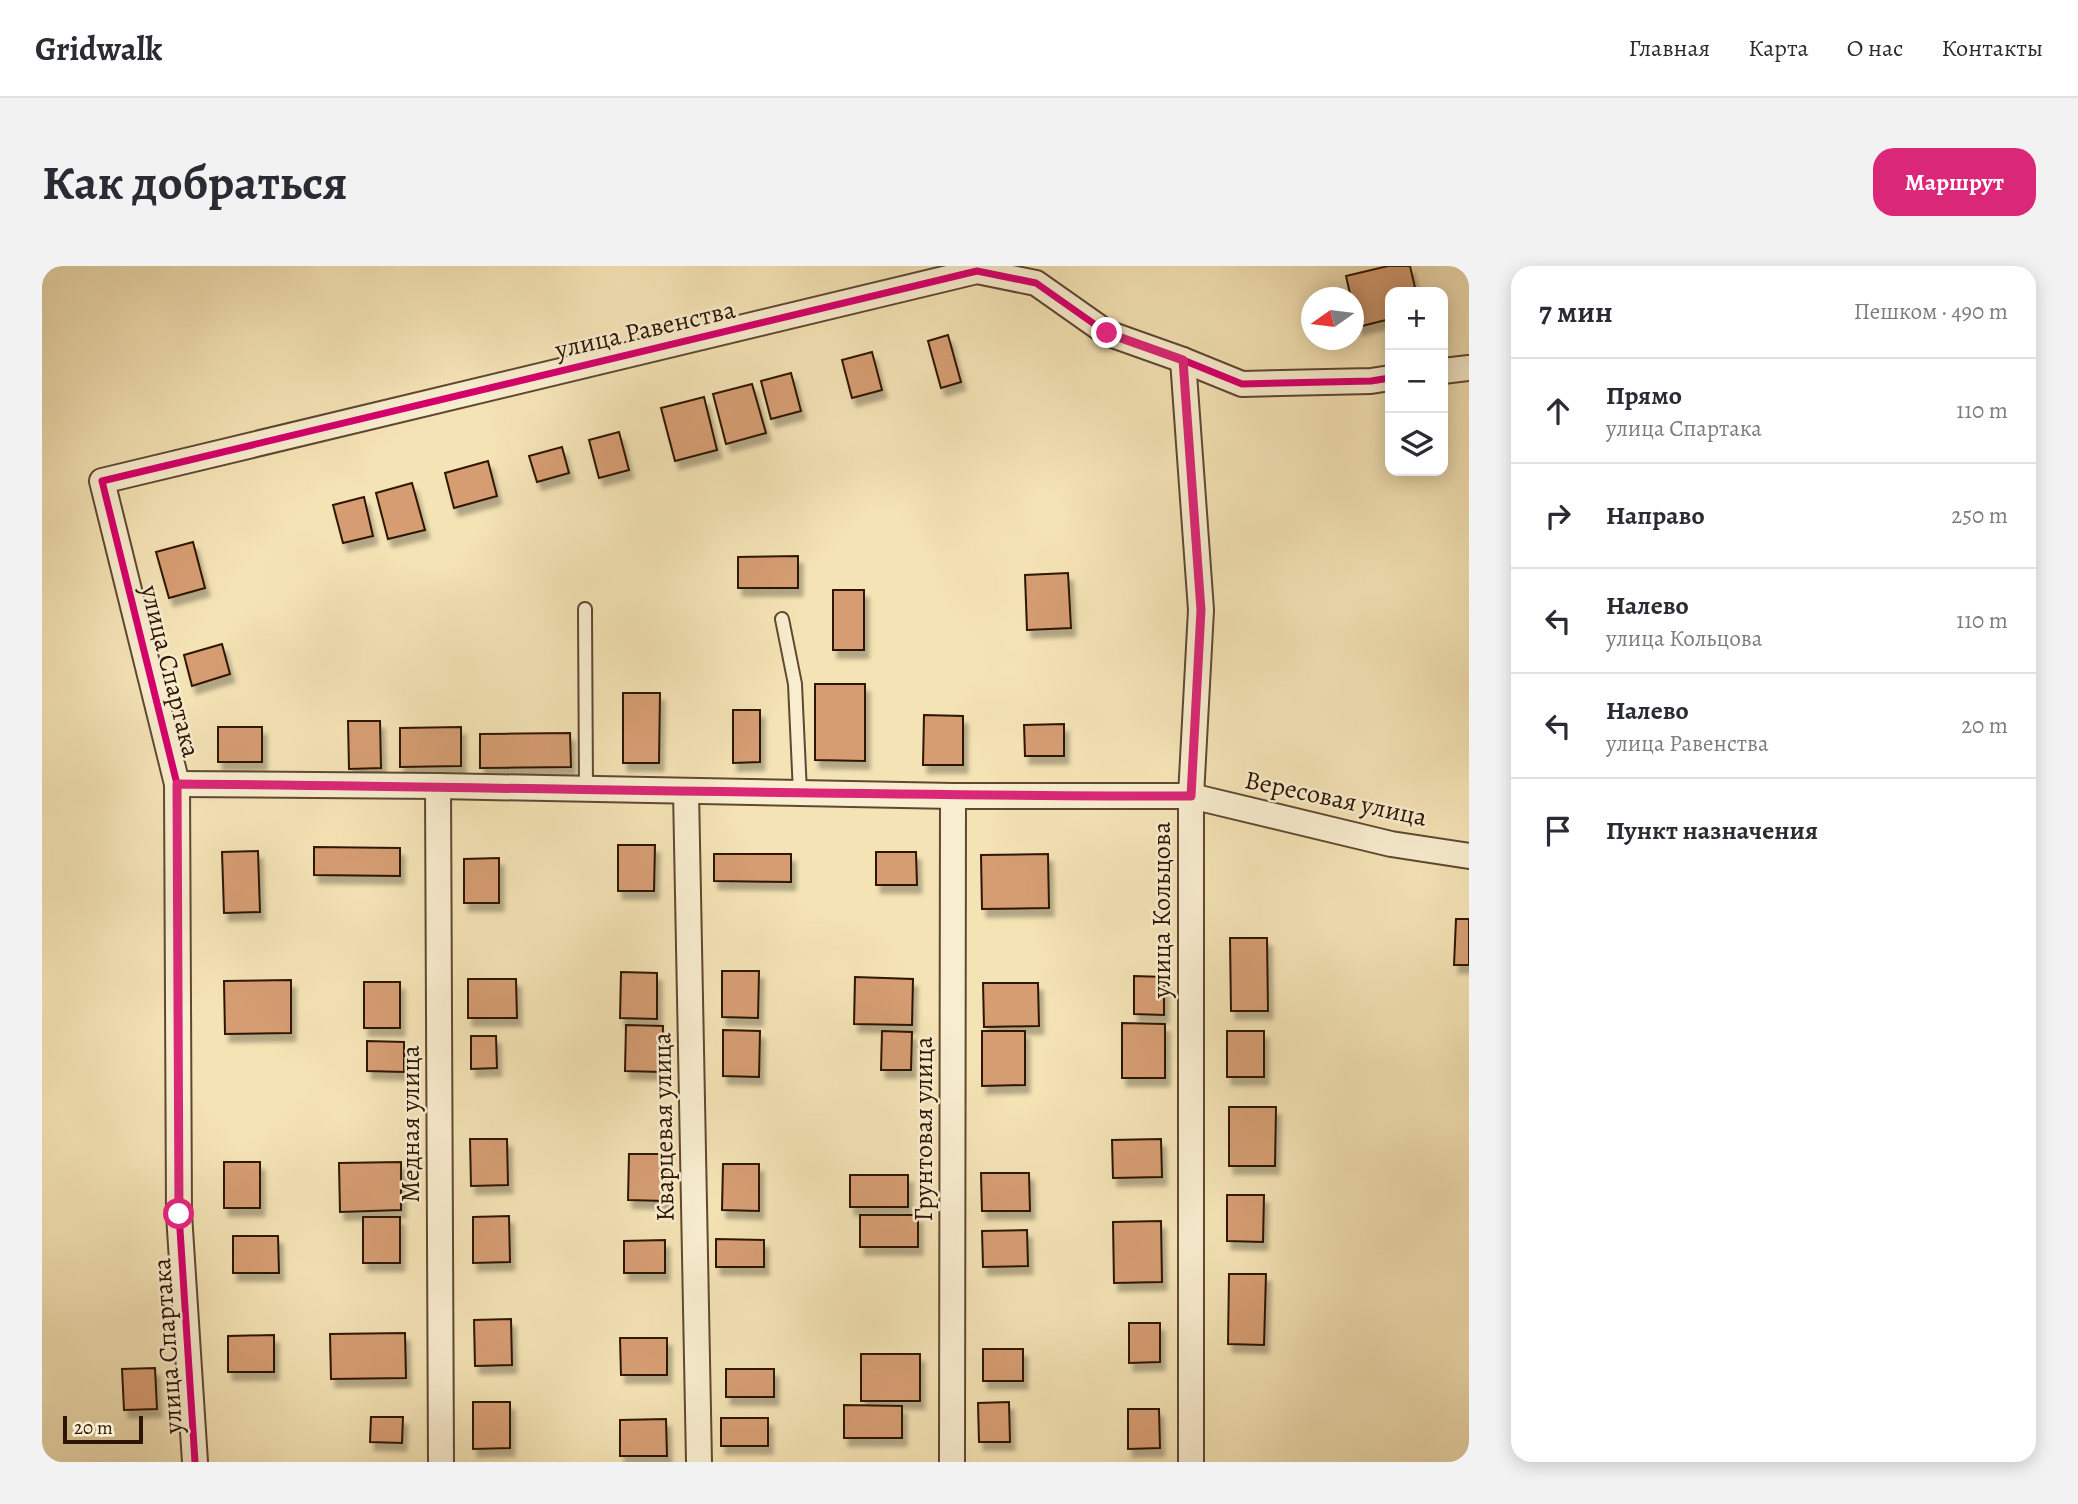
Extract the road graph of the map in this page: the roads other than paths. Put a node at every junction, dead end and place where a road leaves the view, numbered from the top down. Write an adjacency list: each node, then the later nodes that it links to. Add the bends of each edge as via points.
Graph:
1 (1183, 360): 4 (street, улица Равенства, via 1242,384); 5 (street, улица Равенства, via 1107,333 1036,283 977,271); 14 (street, улица Кольцова, via 1201,610)
2 (1469, 368): 3 (street)
3 (1448, 370)
4 (1385, 379)
5 (102, 481): 8 (street, улица Спартака)
6 (585, 609): 10 (lane)
7 (782, 619): 12 (lane, via 795,684)
8 (177, 784): 9 (street, Вересовая улица); 16 (street, улица Спартака, via 179,1214)
9 (438, 786): 10 (street, Вересовая улица); 17 (street, Медная улица)
10 (586, 789): 11 (street, Вересовая улица)
11 (686, 791): 12 (street, Вересовая улица); 18 (street, Кварцевая улица)
12 (800, 793): 13 (street, Вересовая улица)
13 (953, 796): 14 (street, Вересовая улица); 19 (street, Грунтовая улица)
14 (1191, 796): 15 (street, Вересовая улица, via 1391,844); 20 (street, улица Кольцова)
15 (1469, 856)
16 (195, 1462)
17 (441, 1462)
18 (699, 1462)
19 (952, 1462)
20 (1191, 1462)

